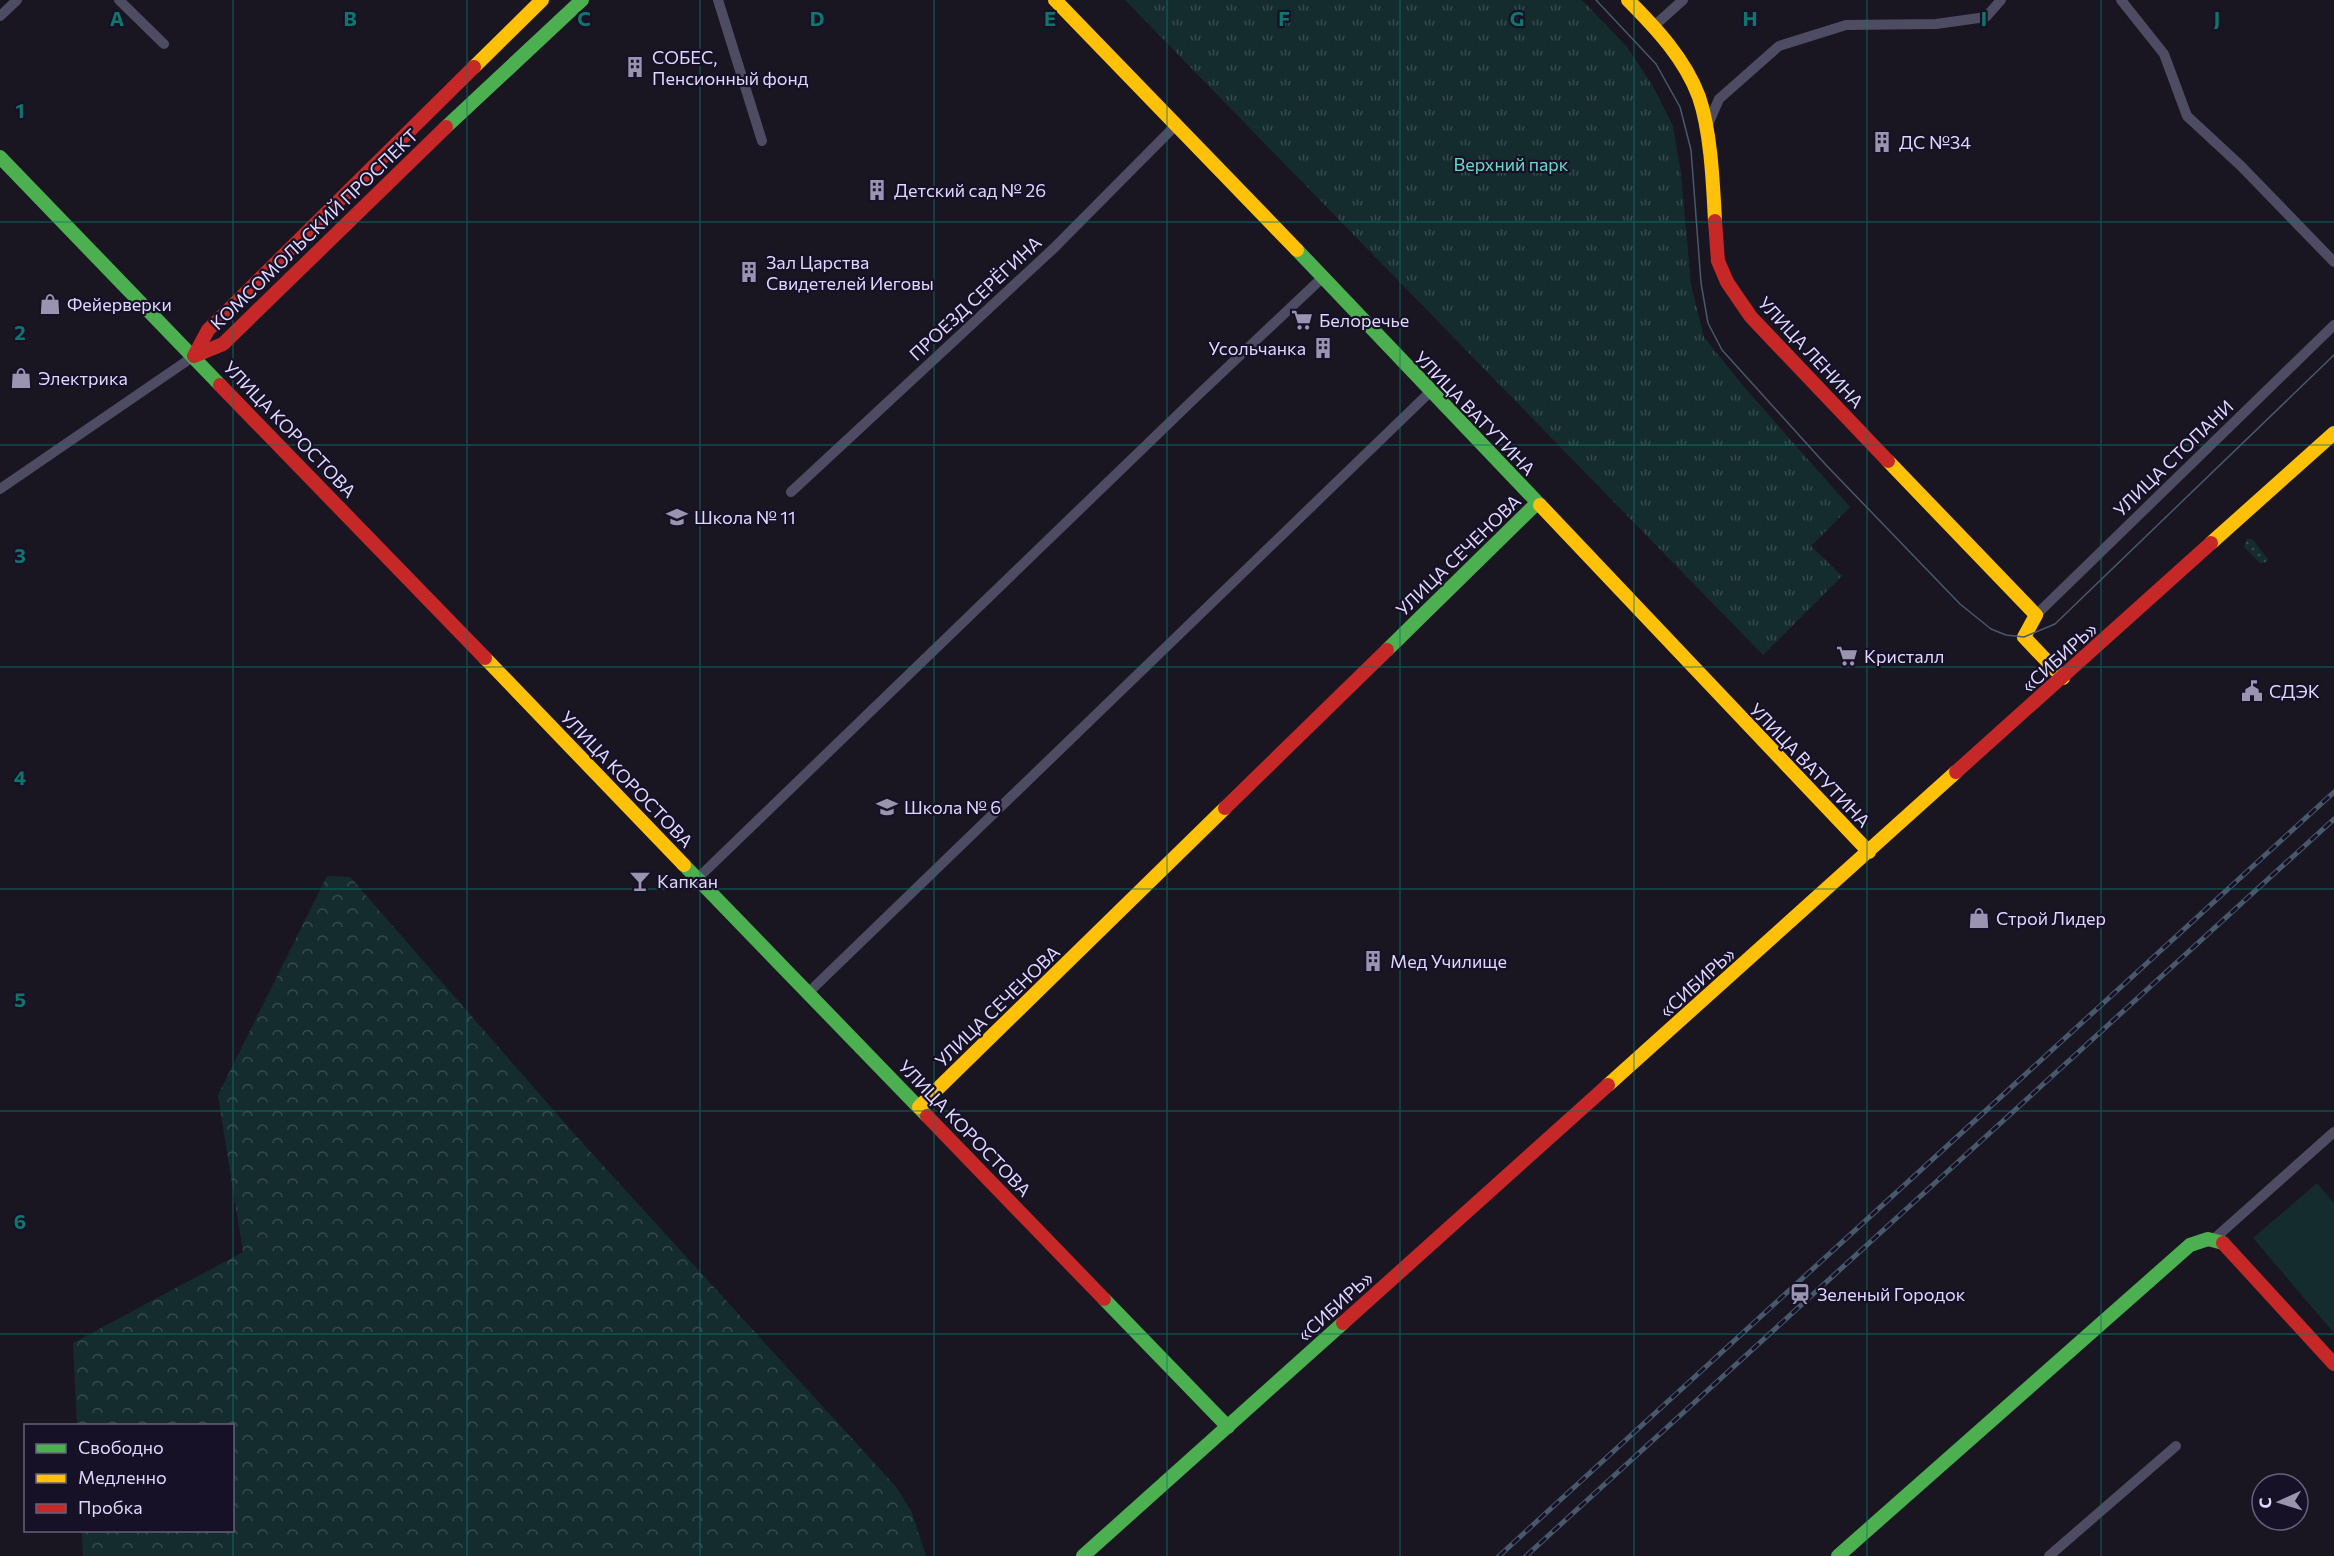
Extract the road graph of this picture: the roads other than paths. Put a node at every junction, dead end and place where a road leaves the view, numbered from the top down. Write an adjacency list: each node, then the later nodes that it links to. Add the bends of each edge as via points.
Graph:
1 (17, 0): 11 (street)
2 (119, 0): 13 (street)
3 (542, 0): 21 (street, КОМСОМОЛЬСКИЙ ПРОСПЕКТ, via 208,330)
4 (582, 0): 21 (street, КОМСОМОЛЬСКИЙ ПРОСПЕКТ, via 223,344)
5 (718, 0): 16 (street)
6 (1055, 0): 14 (street, УЛИЦА ВАТУТИНА)
7 (1628, 0): 12 (street, УЛИЦА ЛЕНИНА)
8 (1683, 0): 12 (street)
9 (2001, 0): 15 (street, via 1986,17 1936,24 1846,25 1779,46 1719,99)
10 (2121, 0): 18 (street, via 2164,54 2187,116)
11 (0, 16)
12 (1654, 26): 15 (street, УЛИЦА ЛЕНИНА, via 1684,67 1700,98)
13 (164, 44)
14 (1178, 124): 19 (street, УЛИЦА ВАТУТИНА); 25 (street, ПРОЕЗД СЕРЁГИНА, via 1054,248)
15 (1706, 129): 27 (street, УЛИЦА ЛЕНИНА, via 1718,261 1733,291 1751,317)
16 (762, 141)
17 (0, 157): 21 (street, УЛИЦА КОРОСТОВА)
18 (2334, 262)
19 (1322, 279): 22 (street, УЛИЦА ВАТУТИНА); 30 (street)
20 (2334, 325): 27 (street, УЛИЦА СТОПАНИ)
21 (194, 356): 24 (street); 30 (street, УЛИЦА КОРОСТОВА)
22 (1430, 392): 26 (street, УЛИЦА ВАТУТИНА); 31 (street)
23 (2334, 433): 28 (street, «СИБИРЬ»)
24 (0, 489)
25 (791, 492)
26 (1536, 504): 29 (street, УЛИЦА ВАТУТИНА); 32 (street, УЛИЦА СЕЧЕНОВА)
27 (2036, 615): 28 (street, via 2024,637)
28 (2064, 678): 29 (street, «СИБИРЬ»)
29 (1869, 852): 36 (street, «СИБИРЬ»)
30 (698, 878): 31 (street, УЛИЦА КОРОСТОВА)
31 (809, 992): 32 (street, УЛИЦА КОРОСТОВА)
32 (919, 1107): 36 (street, УЛИЦА КОРОСТОВА)
33 (2334, 1132): 34 (street)
34 (2221, 1242): 35 (street); 39 (street, via 2199,1240 2190,1245)
35 (2334, 1364)
36 (1228, 1427): 38 (street, «СИБИРЬ»)
37 (2176, 1446): 40 (street)
38 (1083, 1556)
39 (1838, 1556)
40 (2049, 1556)

